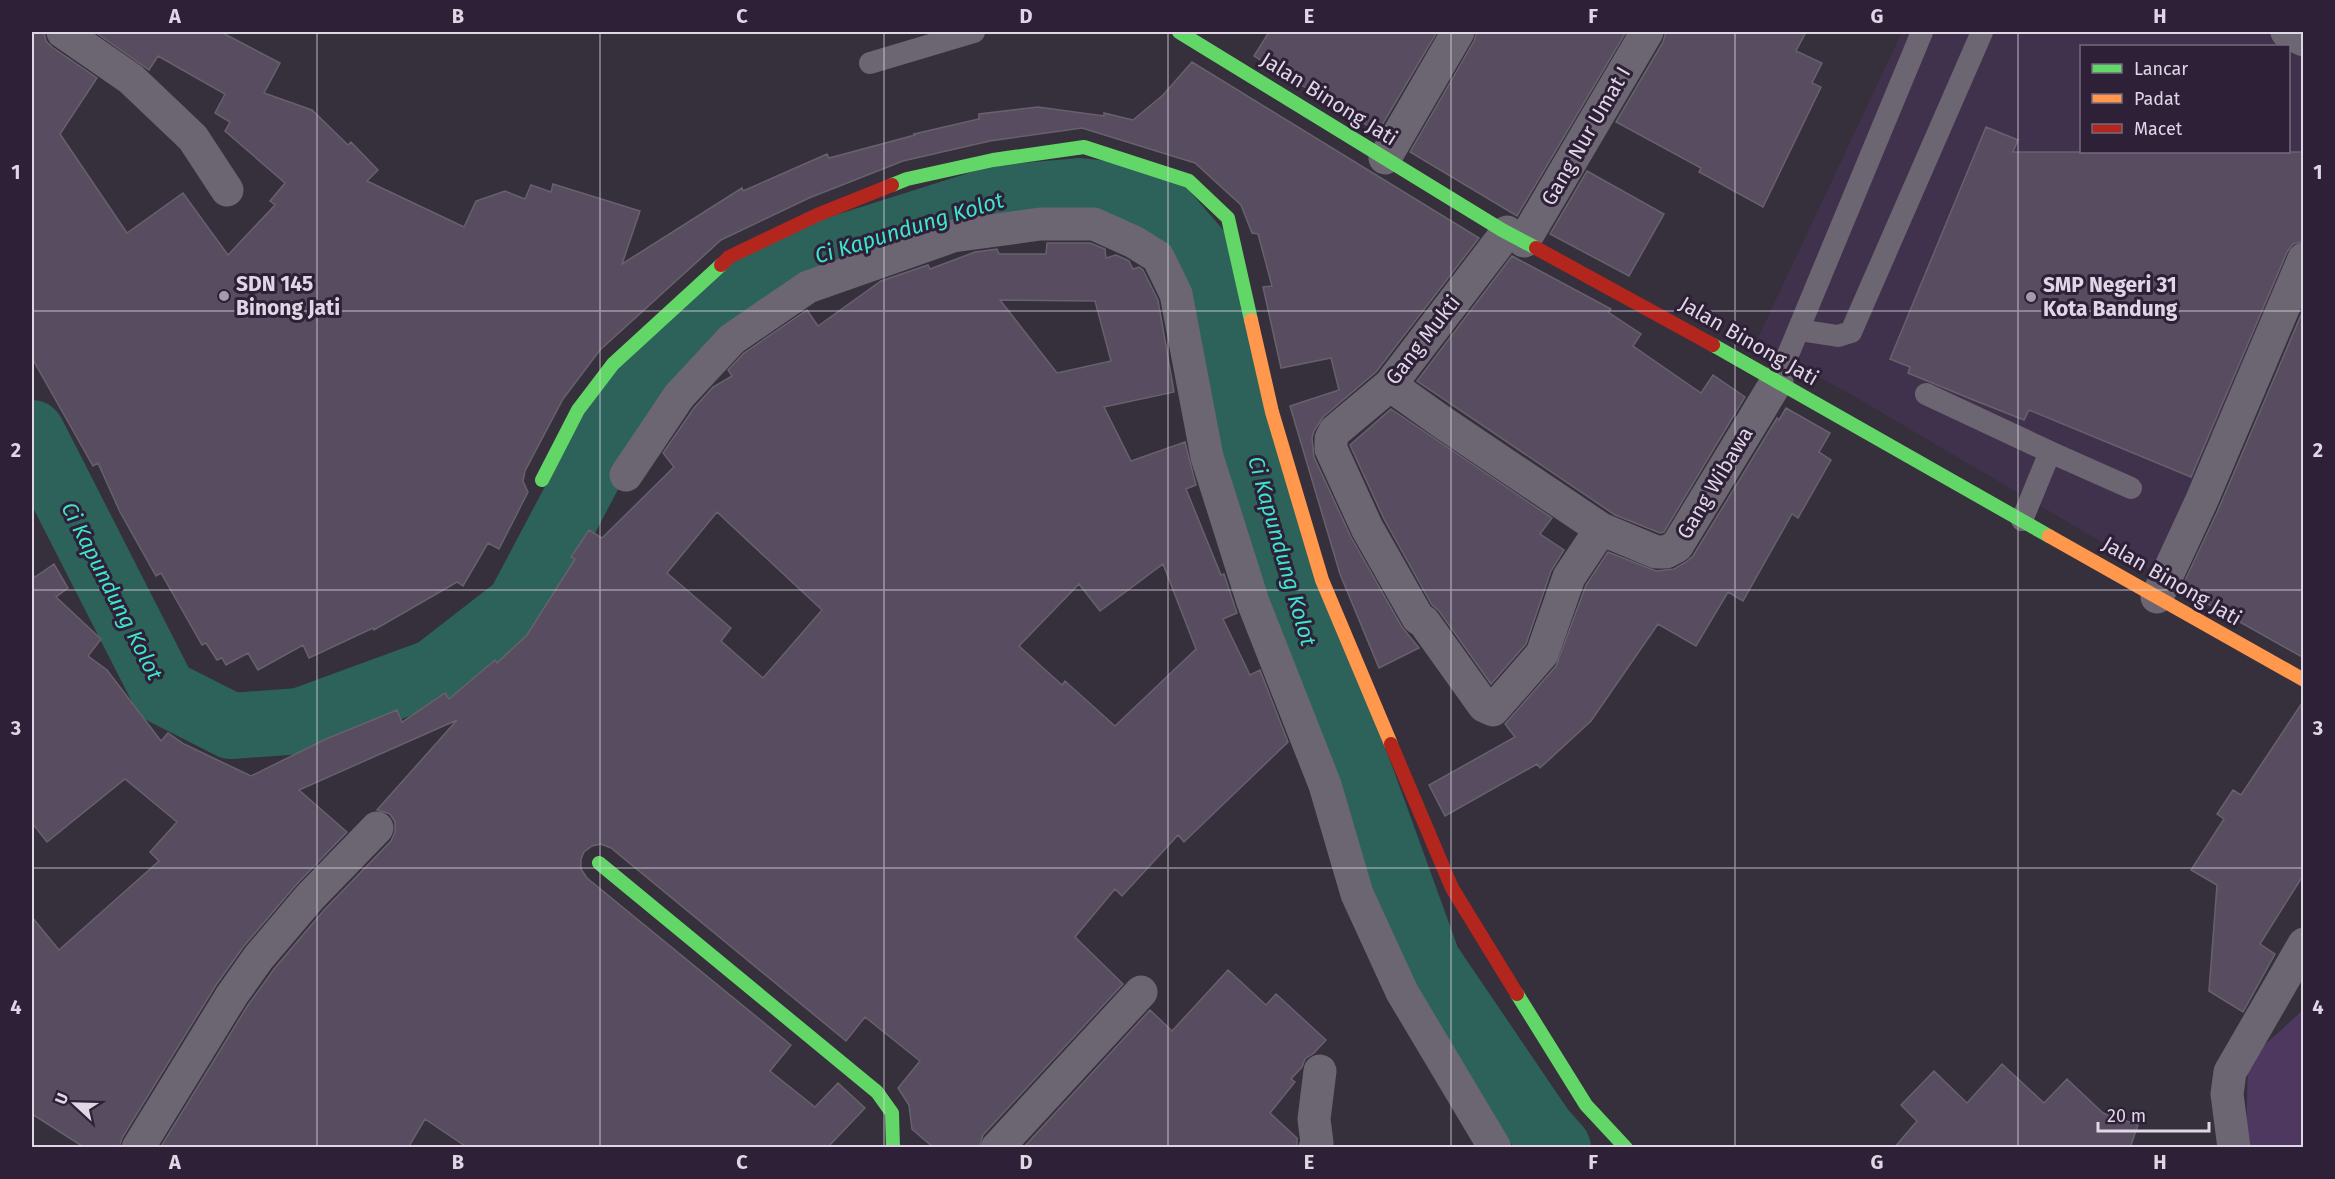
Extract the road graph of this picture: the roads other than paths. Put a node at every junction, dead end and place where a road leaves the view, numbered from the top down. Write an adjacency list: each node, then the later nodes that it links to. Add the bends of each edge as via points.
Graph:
1 (63, 32): 12 (street, via 131,79 193,138)
2 (974, 32): 10 (lane)
3 (1179, 32): 11 (street, Jalan Binong Jati)
4 (1458, 32): 11 (street)
5 (1647, 32): 13 (street, Gang Nur Umat I)
6 (1922, 32): 15 (lane)
7 (1982, 32): 15 (lane, via 1851,332 1838,336)
8 (2287, 32): 9 (street)
9 (2304, 40)
10 (870, 63)
11 (1385, 158): 13 (street, Jalan Binong Jati)
12 (226, 190)
13 (1515, 237): 16 (street, Jalan Binong Jati); 17 (street, Gang Mukti)
14 (2304, 259): 25 (street)
15 (1798, 330): 16 (lane)
16 (1777, 381): 23 (street, Jalan Binong Jati); 24 (street, Gang Wibawa, via 1677,546 1656,552)
17 (1390, 385): 24 (street, Gang Wibawa); 24 (street, Gang Mukti, via 1335,431 1331,449 1367,528 1418,618 1489,710 1542,654 1569,577)
18 (1926, 394): 19 (lane)
19 (2050, 452): 22 (lane); 23 (lane)
20 (626, 475): 36 (street, via 679,396 732,339 808,287 953,236 1040,224 1094,224 1158,257 1176,294 1211,468 1253,602 1325,785 1357,894 1402,992)
21 (542, 480): 37 (street, via 578,410 613,364 729,257 817,215 906,179 993,160 1084,147 1189,181 1228,218 1272,412 1322,580 1452,888 1586,1105)
22 (2131, 488)
23 (2022, 520): 25 (street, Jalan Binong Jati)
24 (1601, 530)
25 (2157, 597): 26 (street, Jalan Binong Jati)
26 (2304, 680)
27 (377, 828): 33 (street, via 259,957)
28 (599, 863): 34 (street, via 858,1075 891,1107 895,1125)
29 (2304, 944): 38 (street, via 2230,1072 2227,1094)
30 (1141, 992): 35 (street)
31 (1320, 1071): 32 (street, via 1314,1119)
32 (1317, 1146)
33 (138, 1148)
34 (893, 1148)
35 (997, 1148)
36 (1495, 1148)
37 (1626, 1148)
38 (2234, 1148)

